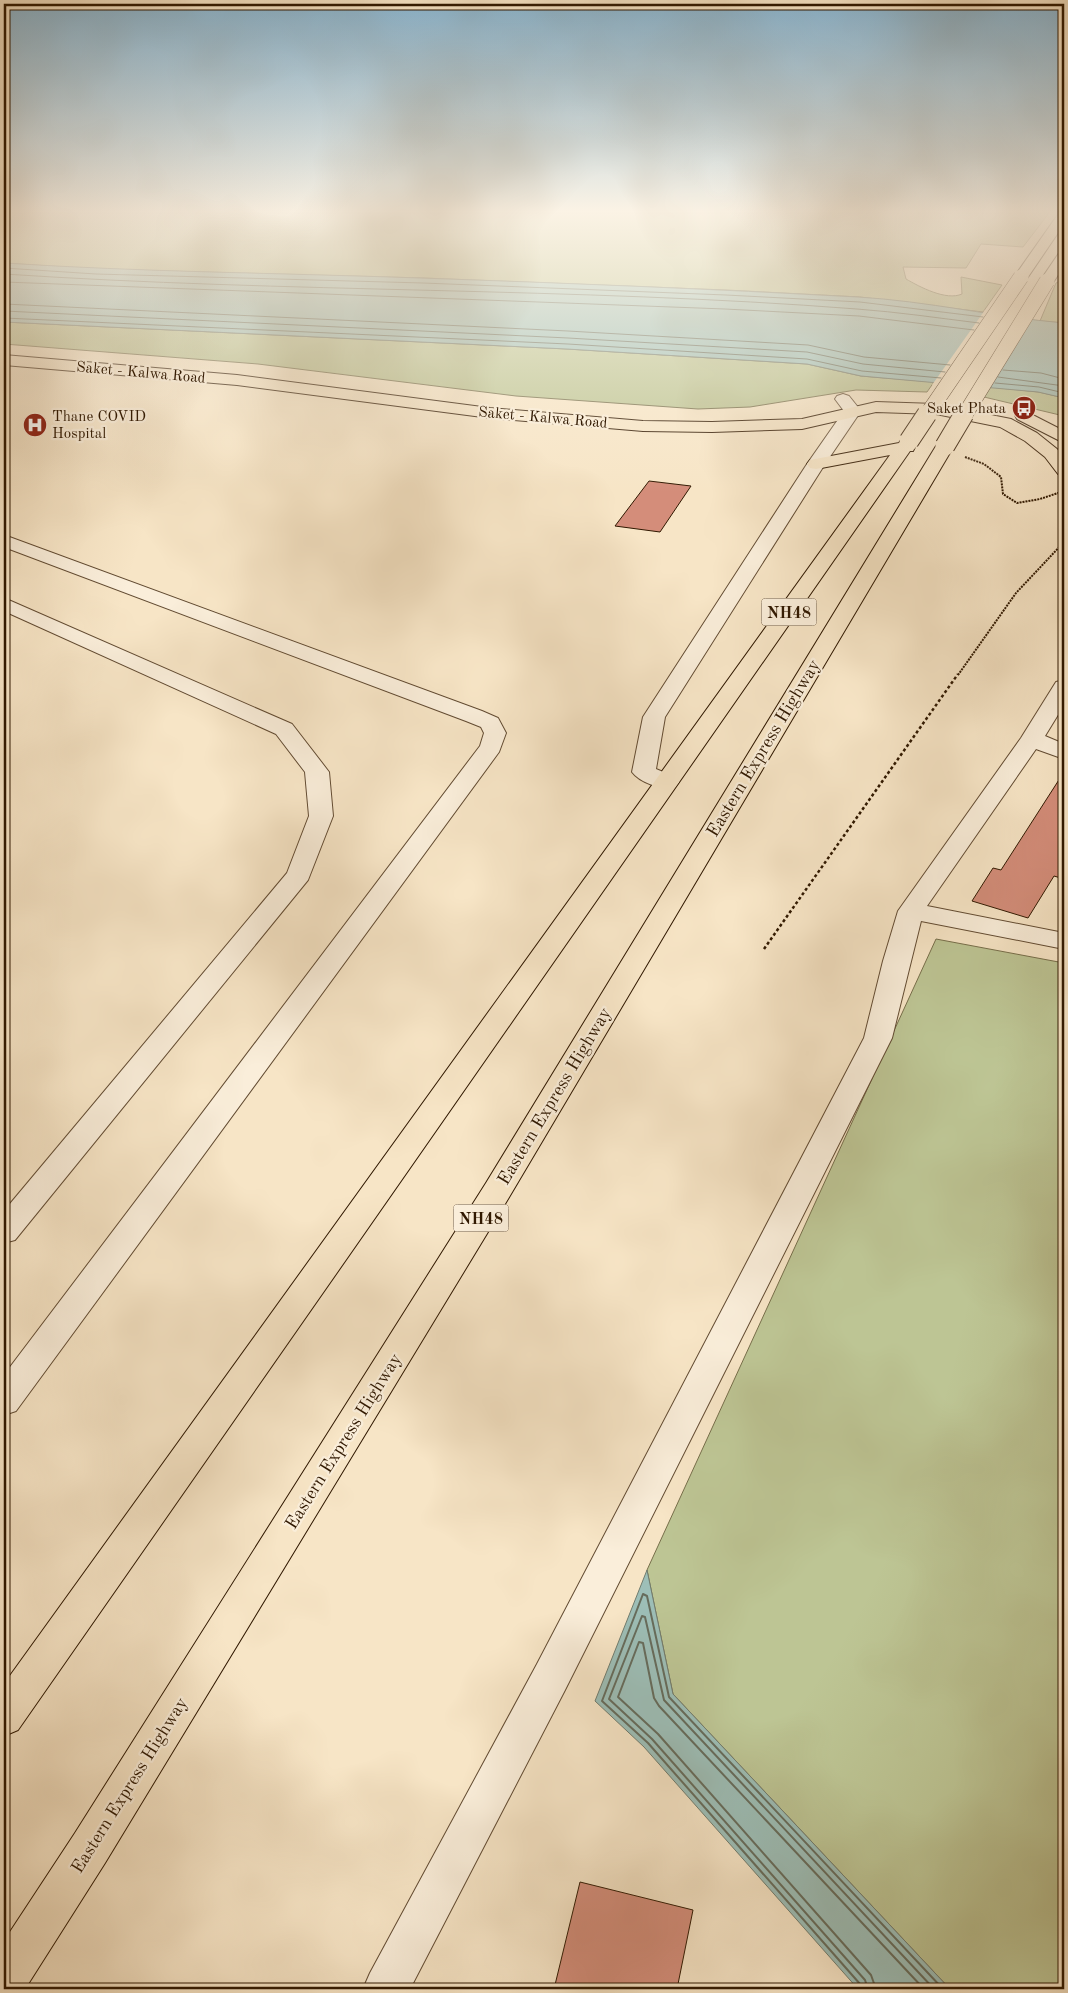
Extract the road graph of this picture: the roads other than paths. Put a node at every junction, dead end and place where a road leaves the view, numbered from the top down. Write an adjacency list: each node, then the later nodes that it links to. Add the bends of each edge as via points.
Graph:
1 (1001, 306): 10 (main road, NH48, bridge)
2 (1032, 306): 24 (main road, Eastern Express Highway / NH48, bridge, via 497,1191 90,1848)
3 (4, 347): 5 (main road, Saket - Kalwa Road)
4 (4, 360): 6 (main road, Saket - Kalwa Road)
5 (274, 372): 6 (main road); 8 (main road, Saket - Kalwa Road, via 506,400)
6 (260, 383): 8 (main road, Saket - Kalwa Road, via 490,413 643,426)
7 (848, 405): 8 (main road, Saket - Kalwa Road, via 802,424); 9 (main road, Saket - Kalwa Road, via 866,396 903,395 980,404 1025,416); 11 (street); 12 (main road, Saket - Kalwa Road, via 904,406 969,414 1005,423 1031,437 1051,453)
8 (744, 421)
9 (1064, 438)
10 (908, 444): 11 (main road); 18 (main road, NH48)
11 (816, 464): 18 (street, via 654,717 644,772)
12 (1064, 470)
13 (4, 541): 22 (street, via 474,716 490,723 495,733 491,747)
14 (4, 604): 21 (street, via 284,728 316,772 320,816 299,875)
15 (1064, 687): 16 (street)
16 (1032, 739): 17 (street); 19 (street)
17 (1064, 752)
18 (667, 782): 23 (main road, NH48)
19 (912, 911): 20 (street); 25 (street, via 896,961 878,1038 551,1677)
20 (1064, 941)
21 (4, 1232)
22 (4, 1401)
23 (4, 1718)
24 (4, 1981)
25 (386, 1989)

